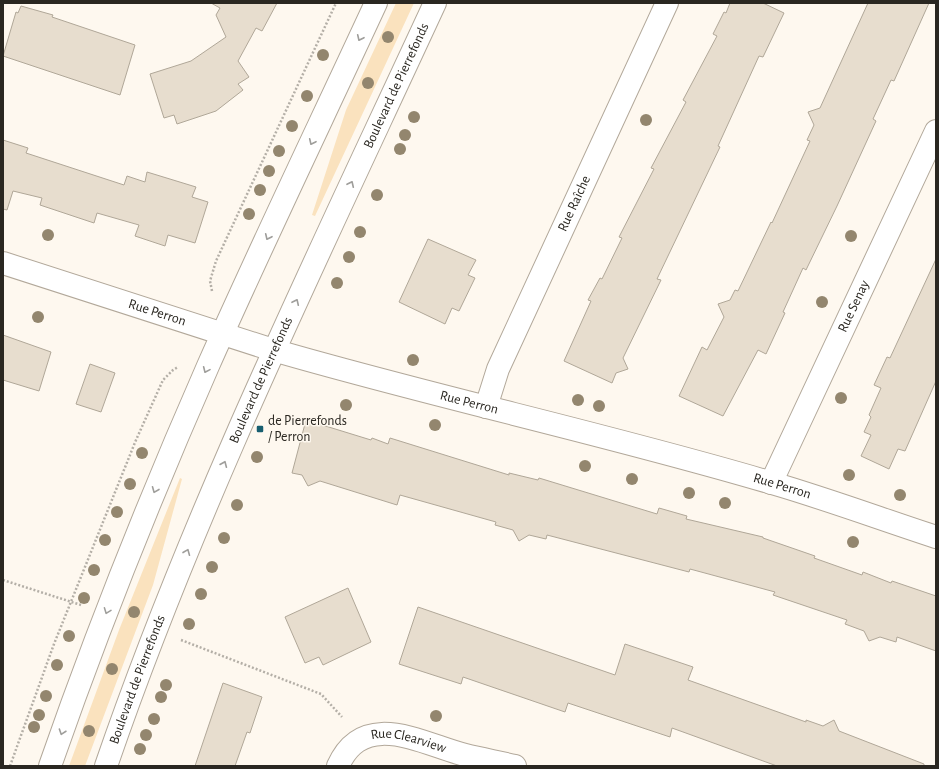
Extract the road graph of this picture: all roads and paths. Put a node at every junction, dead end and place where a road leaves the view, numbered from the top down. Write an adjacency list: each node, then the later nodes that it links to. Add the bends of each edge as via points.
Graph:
1 (336, 3): 7 (path, via 216,261 210,281)
2 (376, 3): 8 (street, one-way to 8)
3 (435, 3): 9 (street, Boulevard de Pierrefonds, one-way to 3)
4 (667, 3): 11 (street, Rue Raîche, via 498,369)
5 (936, 131): 12 (street, Rue Senay)
6 (3, 264): 8 (street, Rue Perron)
7 (213, 292)
8 (222, 335): 9 (street, Rue Perron); 20 (street, one-way to 20, via 128,556)
9 (273, 350): 11 (street, Rue Perron, via 355,374); 21 (street, Boulevard de Pierrefonds, one-way to 9, via 158,623)
10 (178, 368): 15 (path, via 164,380 152,404)
11 (486, 406): 12 (street, Rue Perron)
12 (771, 483): 13 (street, Rue Perron)
13 (936, 536)
14 (3, 580): 15 (path)
15 (70, 602): 16 (path); 19 (path)
16 (87, 608)
17 (175, 638): 18 (path, via 321,694)
18 (342, 717)
19 (10, 766)
20 (50, 766)
21 (106, 766)
22 (338, 766): 23 (street, Rue Clearview, via 347,750 358,741 382,733 396,734 464,755)
23 (515, 766)

